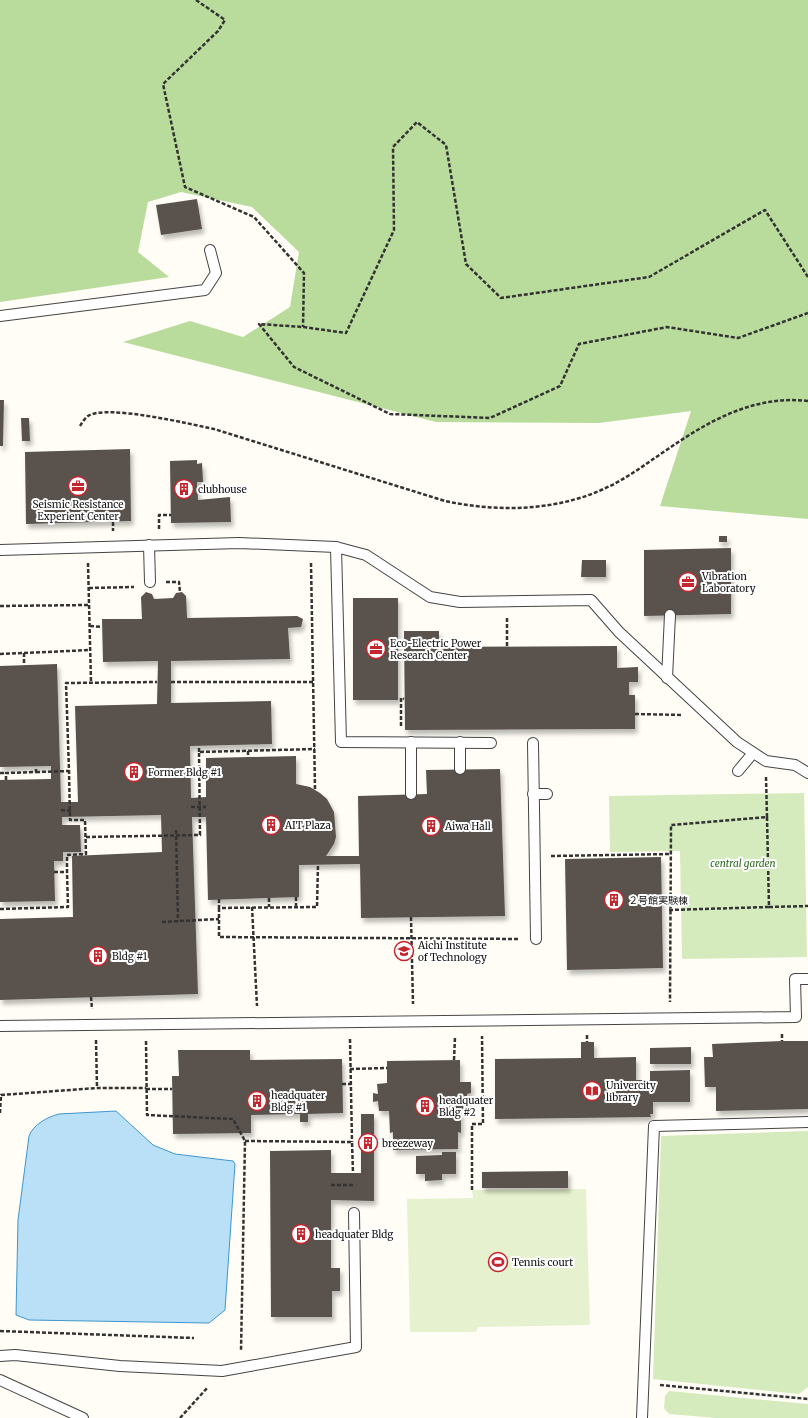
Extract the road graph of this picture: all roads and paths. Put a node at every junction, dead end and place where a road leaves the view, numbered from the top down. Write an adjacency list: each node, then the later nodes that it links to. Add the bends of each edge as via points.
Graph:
1 (196, 0): 6 (path, via 225,20 218,31 163,84 185,187 254,217 304,273)
2 (210, 250): 5 (lane, via 216,274 205,290)
3 (808, 277): 6 (path, via 765,210 648,277 501,298 466,264 446,145 417,122 393,147 394,230 346,334)
4 (808, 314): 6 (path, via 738,338 667,327 579,344 560,386 490,418 390,414 294,367 259,324)
5 (0, 316)
6 (303, 327)
7 (808, 401): 8 (path, via 792,399 747,406 725,415 675,444 615,484 586,496 531,508 501,509 445,501 214,429 181,422 101,412 88,416)
8 (80, 426)
9 (171, 515): 10 (path, via 159,515)
10 (154, 545): 11 (lane); 12 (lane); 15 (lane)
11 (310, 546): 13 (lane); 33 (path)
12 (88, 547): 14 (lane); 17 (path)
13 (336, 547): 18 (lane, via 366,555 430,597 460,602); 37 (lane, via 342,742)
14 (0, 550)
15 (150, 582)
16 (140, 587): 17 (path)
17 (88, 588): 19 (path)
18 (506, 601): 24 (path); 29 (lane, via 591,600 619,632)
19 (89, 605): 20 (path); 22 (path)
20 (0, 606)
21 (670, 615): 29 (lane)
22 (90, 626): 23 (path); 25 (path)
23 (102, 626)
24 (507, 646)
25 (90, 650): 26 (path); 30 (path)
26 (24, 653): 27 (path); 28 (path)
27 (0, 654)
28 (24, 665)
29 (667, 678): 36 (lane)
30 (91, 682): 31 (path); 51 (path, via 66,683)
31 (157, 682)
32 (170, 682): 33 (path)
33 (314, 682): 42 (path)
34 (404, 699): 37 (path, via 401,698)
35 (635, 714): 36 (path)
36 (708, 715): 45 (lane, via 737,742)
37 (406, 742): 38 (lane); 58 (lane)
38 (460, 742): 39 (lane); 49 (lane)
39 (491, 743)
40 (533, 743): 59 (lane)
41 (199, 746): 44 (path)
42 (315, 748): 43 (path); 57 (path)
43 (248, 751): 44 (path); 46 (path)
44 (199, 752): 62 (path)
45 (753, 752): 47 (lane); 50 (lane)
46 (248, 757)
47 (766, 761): 55 (lane, via 795,765); 66 (path)
48 (36, 767): 52 (path)
49 (460, 769)
50 (738, 770)
51 (69, 771): 52 (path); 65 (path)
52 (36, 772): 54 (path)
53 (0, 773): 54 (path)
54 (6, 773): 56 (path)
55 (808, 774)
56 (6, 780)
57 (315, 790)
58 (411, 794)
59 (533, 794): 60 (lane); 71 (lane)
60 (547, 794)
61 (191, 807): 62 (path)
62 (199, 807): 63 (path); 68 (path, via 200,835)
63 (206, 807)
64 (61, 810): 65 (path)
65 (71, 810): 69 (path, via 70,820 85,820)
66 (767, 816): 70 (path, via 671,825); 82 (path)
67 (176, 830): 68 (path)
68 (176, 835): 69 (path); 88 (path)
69 (86, 837): 74 (path, via 86,855 67,854)
70 (671, 854): 71 (path); 85 (path)
71 (535, 856): 92 (lane)
72 (318, 864): 81 (path, via 316,907)
73 (54, 872): 74 (path)
74 (67, 872): 84 (path, via 68,907)
75 (296, 897): 81 (path)
76 (269, 898): 80 (path)
77 (219, 899): 83 (path)
78 (808, 906): 82 (path)
79 (252, 907): 80 (path); 83 (path); 90 (path)
80 (269, 907): 81 (path)
81 (296, 907)
82 (769, 907): 85 (path)
83 (219, 908): 87 (path)
84 (0, 909)
85 (669, 910): 94 (path)
86 (412, 917): 91 (path)
87 (219, 919): 88 (path); 90 (path, via 219,937)
88 (178, 921): 89 (path)
89 (162, 922)
90 (252, 937): 91 (path); 98 (path)
91 (412, 939): 92 (path); 95 (path)
92 (536, 939)
93 (808, 979): 94 (lane, via 795,979 796,1017)
94 (670, 1018): 97 (lane)
95 (413, 1020): 96 (lane); 99 (lane)
96 (455, 1020): 97 (lane); 103 (path)
97 (482, 1020): 118 (path, via 483,1124 472,1124)
98 (258, 1022): 99 (lane); 101 (lane)
99 (350, 1022): 105 (path)
100 (96, 1024): 101 (lane); 102 (lane); 108 (path)
101 (145, 1024): 109 (path)
102 (0, 1026)
103 (454, 1060)
104 (387, 1068): 105 (path)
105 (350, 1069): 107 (path)
106 (342, 1084): 107 (path)
107 (351, 1084): 114 (path)
108 (97, 1088): 109 (path); 111 (path, via 1,1095)
109 (146, 1089): 110 (path); 113 (path, via 147,1115 232,1118)
110 (172, 1089)
111 (0, 1113)
112 (808, 1122): 126 (lane, via 654,1126)
113 (245, 1141): 114 (path); 123 (path)
114 (352, 1142): 115 (path)
115 (353, 1173)
116 (331, 1185): 117 (path)
117 (353, 1185)
118 (472, 1190)
119 (354, 1213): 123 (lane, via 356,1347)
120 (0, 1331): 121 (path)
121 (194, 1338)
122 (0, 1356): 124 (lane, via 15,1355 120,1366)
123 (240, 1368): 124 (lane)
124 (222, 1371): 129 (path)
125 (0, 1380): 128 (lane)
126 (644, 1383): 127 (path); 130 (lane)
127 (808, 1399)
128 (83, 1418)
129 (180, 1418)
130 (642, 1418)

